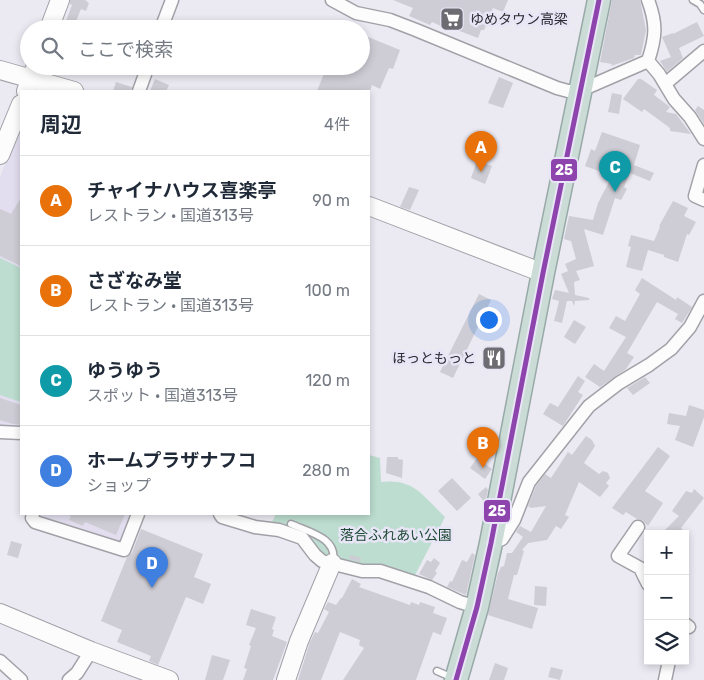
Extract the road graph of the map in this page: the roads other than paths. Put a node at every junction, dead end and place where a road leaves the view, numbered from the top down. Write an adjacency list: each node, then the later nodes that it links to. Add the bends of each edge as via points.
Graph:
1 (60, 0): 8 (street)
2 (172, 0): 9 (street)
3 (332, 0): 18 (street, via 356,13 390,20 557,88)
4 (599, 0): 18 (highway)
5 (648, 0): 11 (street, via 656,27)
6 (693, 0): 7 (lane)
7 (704, 10)
8 (52, 20)
9 (164, 20)
10 (704, 51): 15 (street)
11 (648, 61): 15 (street); 18 (street)
12 (0, 70): 14 (street)
13 (145, 75): 17 (street)
14 (29, 78): 16 (street)
15 (665, 84): 20 (street)
16 (71, 90)
17 (139, 90)
18 (580, 91): 25 (highway)
19 (20, 106): 21 (street)
20 (704, 139)
21 (0, 156)
22 (704, 165): 23 (street, via 695,196)
23 (704, 200)
24 (370, 206): 25 (street)
25 (543, 273): 34 (highway)
26 (704, 301): 34 (street, via 690,327 671,348 588,406 528,482 514,520 502,539)
27 (0, 432): 28 (street)
28 (20, 433)
29 (33, 515): 30 (street, via 35,522 124,550)
30 (138, 515)
31 (221, 515): 35 (street, via 302,538 322,561)
32 (291, 524): 35 (lane, via 323,538 334,554)
33 (638, 527): 36 (street, via 618,556 640,568)
34 (491, 543): 37 (highway)
35 (332, 563): 37 (street, via 362,571 380,570); 46 (street)
36 (644, 576)
37 (477, 607): 42 (highway)
38 (0, 613): 39 (street)
39 (91, 651): 44 (street); 45 (street)
40 (0, 660): 43 (street)
41 (668, 665): 47 (street)
42 (450, 677)
43 (21, 680)
44 (69, 680)
45 (169, 680)
46 (286, 680)
47 (665, 680)

